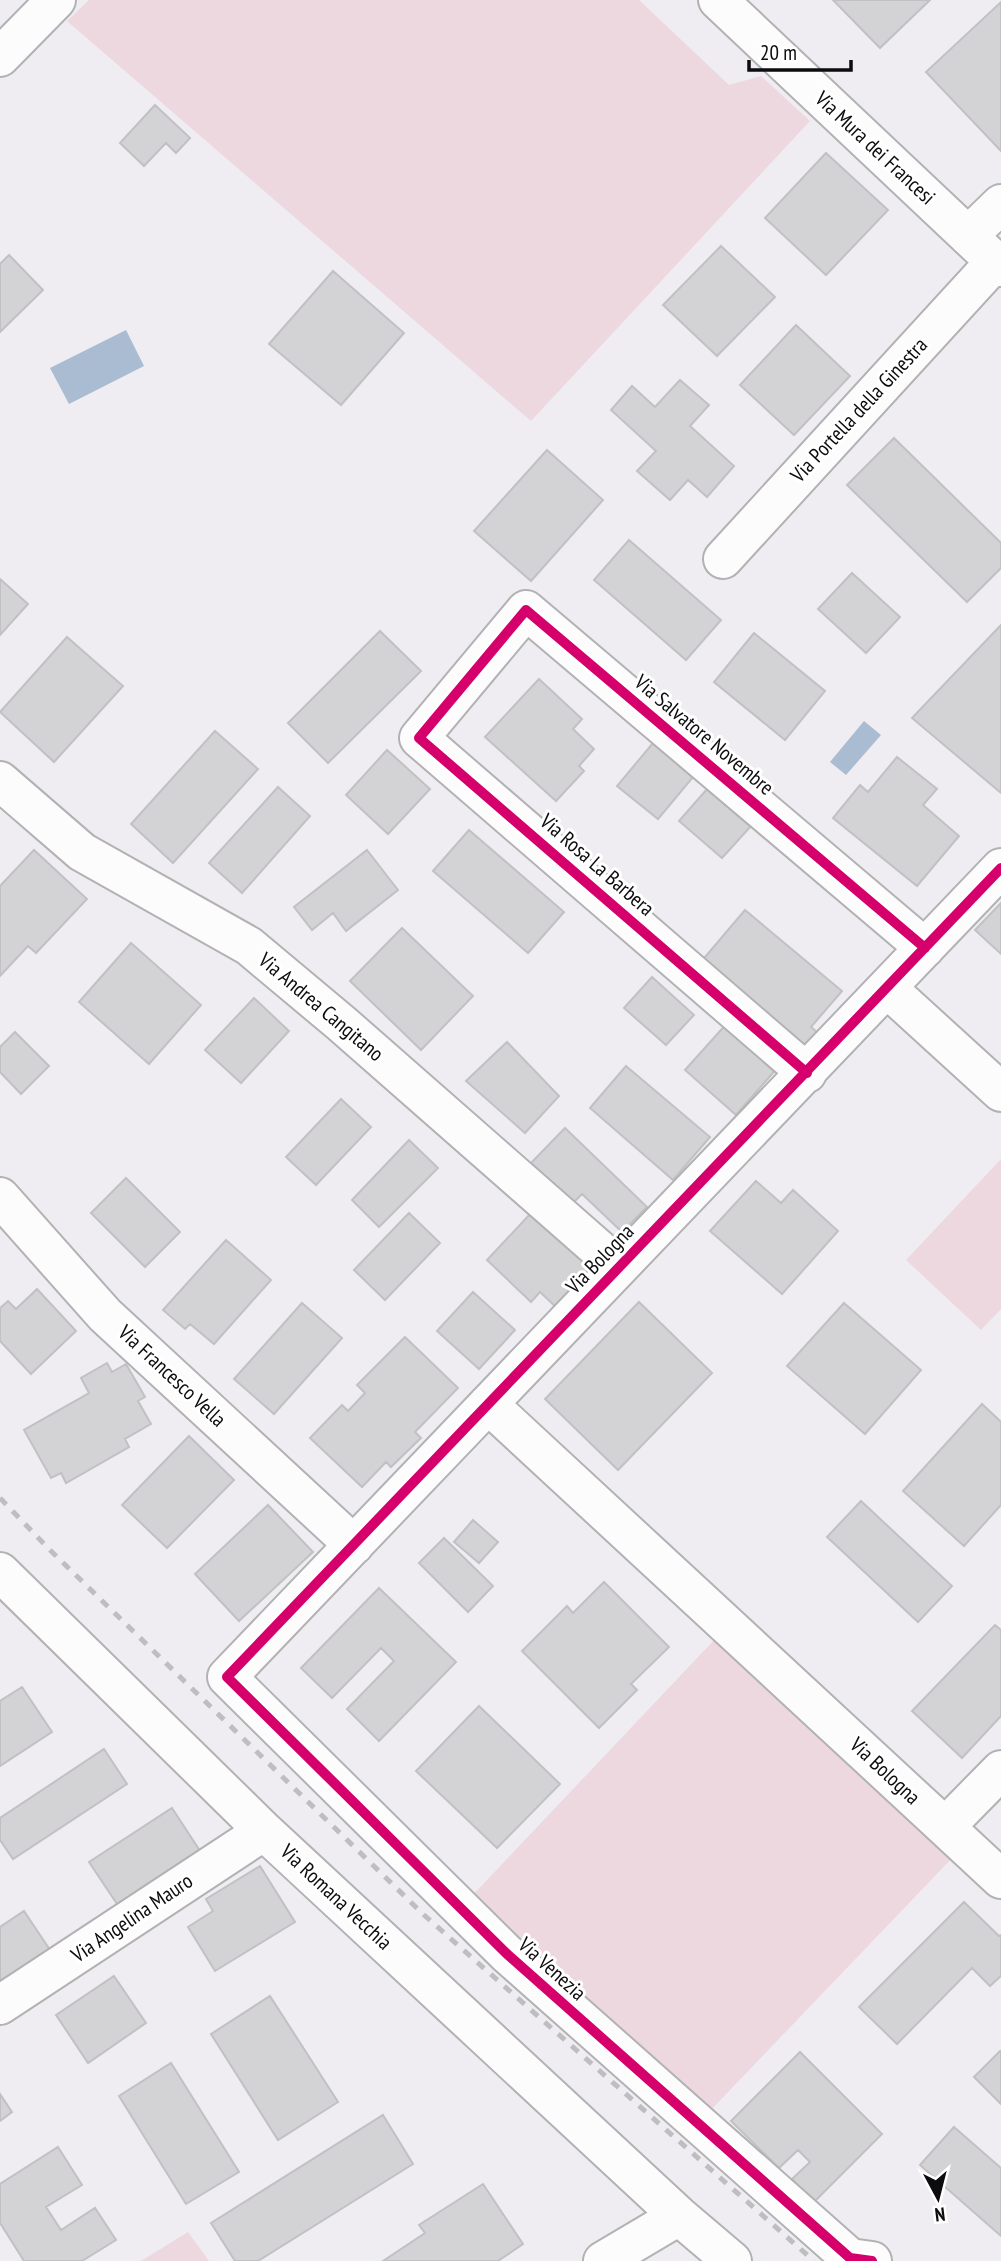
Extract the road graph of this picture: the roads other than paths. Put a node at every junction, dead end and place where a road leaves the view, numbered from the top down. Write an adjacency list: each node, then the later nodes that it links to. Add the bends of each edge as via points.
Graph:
1 (56, 0): 3 (street)
2 (719, 0): 5 (street, Via Mura dei Francesi)
3 (0, 57)
4 (1001, 204): 5 (street)
5 (968, 236): 6 (street, Via Mura dei Francesi)
6 (998, 264): 7 (street, Via Portella della Ginestra)
7 (723, 559)
8 (468, 678): 11 (street, Via Salvatore Novembre, via 526,610); 13 (street, Via Rosa La Barbera, via 419,738)
9 (0, 780): 16 (street, Via Andrea Cangitano, via 82,852 249,946)
10 (1001, 868): 11 (street, Via Bologna)
11 (925, 948): 12 (street, Via Bologna)
12 (887, 988): 13 (street, Via Bologna); 14 (street)
13 (807, 1073): 16 (street, Via Bologna)
14 (1001, 1092)
15 (0, 1197): 18 (street, Via Francesco Vella, via 105,1315)
16 (619, 1267): 17 (street, Via Bologna)
17 (488, 1404): 18 (street, Via Bologna); 22 (street, Via Bologna)
18 (354, 1545): 20 (street, Via Bologna)
19 (0, 1572): 23 (street, Via Romana Vecchia)
20 (227, 1677): 29 (street, Via Venezia, via 507,1954 850,2258)
21 (1001, 1770): 22 (street)
22 (945, 1827): 24 (street)
23 (264, 1831): 25 (street, Via Angelina Mauro); 26 (street, Via Romana Vecchia)
24 (1001, 1879)
25 (0, 2006)
26 (679, 2216): 27 (street); 28 (street, Via Romana Vecchia)
27 (604, 2261)
28 (732, 2261)
29 (872, 2261)

